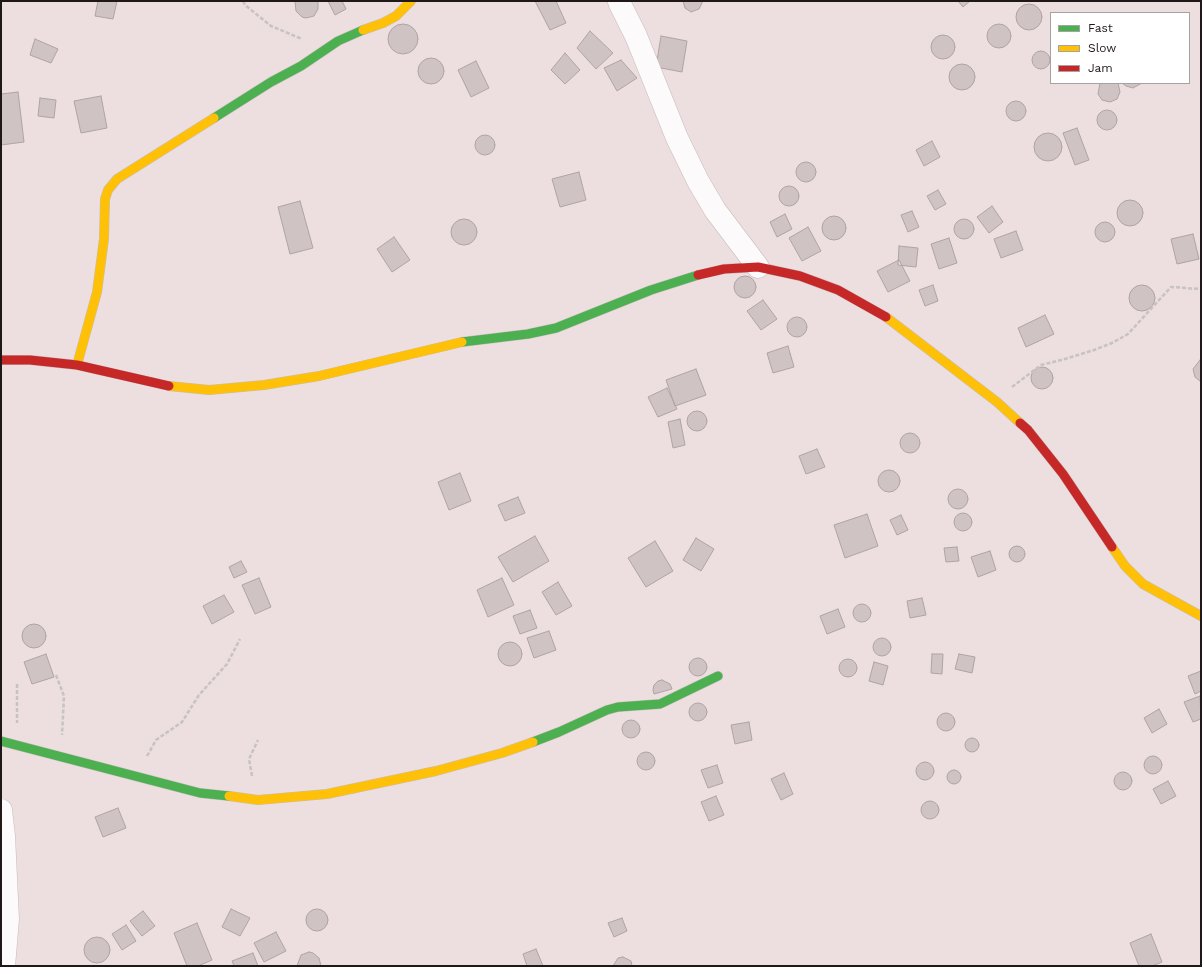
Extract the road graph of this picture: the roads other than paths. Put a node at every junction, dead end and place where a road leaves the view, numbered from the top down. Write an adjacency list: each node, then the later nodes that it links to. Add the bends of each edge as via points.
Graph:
1 (410, 1): 5 (street, via 396,16 338,41 117,179 108,190 105,199 104,239 97,292)
2 (619, 2): 3 (street, via 698,181 715,210)
3 (758, 267): 5 (street, via 724,269 691,277 556,328 458,343 319,376 264,386 209,390 162,385); 6 (street, via 800,276 838,290 884,315 997,402 1028,430 1055,463 1125,566 1144,584)
4 (1, 360): 5 (street)
5 (77, 365)
6 (1201, 616)
7 (718, 676): 8 (street, via 660,704 607,710 559,732 502,753 436,771 327,794 258,800 200,793)
8 (1, 741)
9 (1, 810): 10 (street, via 8,919)
10 (4, 966)

